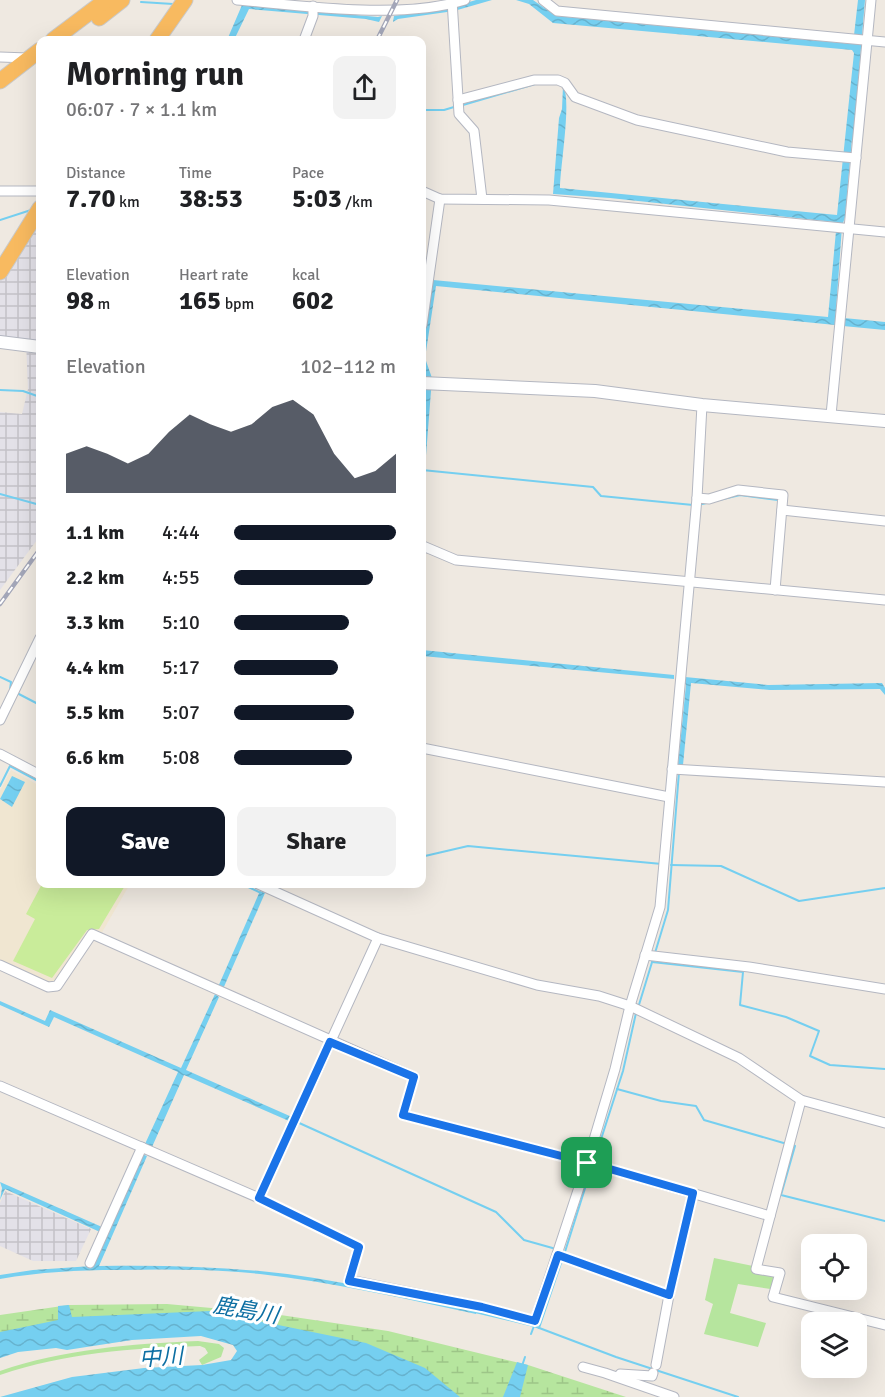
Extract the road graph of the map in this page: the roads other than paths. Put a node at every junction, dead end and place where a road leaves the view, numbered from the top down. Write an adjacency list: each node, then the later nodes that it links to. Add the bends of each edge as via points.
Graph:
1 (106, 0): 11 (highway)
2 (122, 0): 12 (highway)
3 (237, 0): 10 (street)
4 (465, 0): 9 (street)
5 (543, 0): 15 (street, via 557,11)
6 (871, 0): 15 (street)
7 (180, 3): 13 (highway)
8 (349, 4): 9 (street, via 381,10); 10 (street)
9 (452, 6): 23 (street)
10 (313, 11): 14 (street)
11 (58, 36)
12 (75, 36)
13 (159, 36)
14 (305, 36)
15 (861, 40): 16 (street); 24 (street)
16 (885, 42)
17 (0, 57): 18 (street)
18 (36, 57)
19 (36, 58): 21 (highway)
20 (36, 58): 22 (highway)
21 (0, 81)
22 (0, 94)
23 (458, 104): 24 (street, via 534,80 558,80 575,97 637,120 788,152); 29 (street, via 459,114 474,131)
24 (854, 158): 31 (street)
25 (0, 191): 26 (street)
26 (36, 191)
27 (426, 193): 28 (street)
28 (440, 199): 29 (street); 34 (street)
29 (482, 199): 31 (street, via 549,200)
30 (36, 216): 33 (highway)
31 (842, 228): 32 (street); 39 (street, via 840,321)
32 (885, 232)
33 (0, 272)
34 (426, 281)
35 (0, 342): 36 (street)
36 (36, 346)
37 (426, 384): 38 (street, via 585,391)
38 (702, 405): 39 (street); 41 (street)
39 (831, 415): 40 (street)
40 (885, 421)
41 (697, 503): 42 (street, via 738,490 783,495); 45 (street)
42 (782, 510): 43 (street); 46 (street)
43 (885, 521)
44 (426, 547): 45 (street, via 456,560)
45 (689, 582): 46 (street); 52 (street)
46 (775, 590): 47 (street)
47 (885, 600)
48 (36, 646): 49 (street)
49 (0, 720)
50 (426, 749): 55 (street)
51 (0, 754): 53 (street)
52 (677, 769): 54 (street); 55 (street)
53 (36, 773)
54 (885, 782)
55 (669, 797): 58 (street, via 660,908)
56 (274, 888): 57 (street)
57 (378, 938): 61 (street); 62 (street)
58 (651, 956): 60 (street, via 749,966); 61 (street)
59 (0, 965): 62 (street, via 48,987 57,986 92,934)
60 (885, 989)
61 (634, 1008): 64 (street, via 739,1058); 67 (street)
62 (330, 1042): 67 (street, via 414,1077 403,1115); 69 (street)
63 (0, 1086): 66 (street)
64 (801, 1100): 65 (street); 70 (street)
65 (885, 1123)
66 (142, 1147): 69 (street); 72 (street)
67 (591, 1164): 68 (street); 71 (street)
68 (693, 1193): 70 (street); 73 (street)
69 (259, 1198): 71 (street, via 359,1247 349,1281 535,1321)
70 (770, 1216): 74 (street, via 756,1269 780,1273 773,1298)
71 (561, 1254): 73 (street)
72 (90, 1263)
73 (669, 1295): 76 (street, via 651,1376)
74 (885, 1325)
75 (583, 1367): 76 (street)
76 (605, 1373): 77 (street)
77 (674, 1397)

